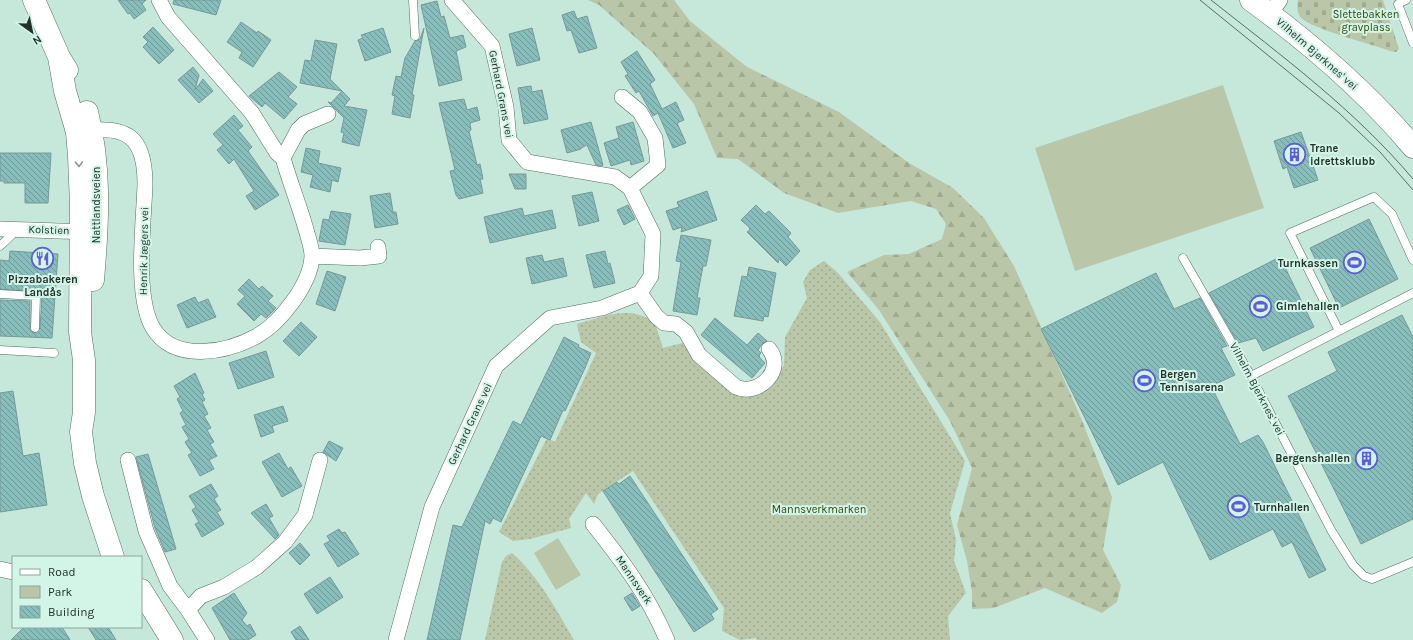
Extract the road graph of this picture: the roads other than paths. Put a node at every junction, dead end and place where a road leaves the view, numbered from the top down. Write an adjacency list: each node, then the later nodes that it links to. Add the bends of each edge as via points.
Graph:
1 (34, 0): 12 (main road, Nattlandsveien, via 59,57 85,106)
2 (159, 0): 14 (street, via 168,17 252,113 277,153)
3 (413, 0): 8 (lane)
4 (452, 0): 15 (street, Gerhard Grans vei, via 492,46 506,107 509,140 527,162 615,177)
5 (1251, 0): 7 (main road, Vilhelm Bjerknes' vei)
6 (1406, 0): 9 (lane, via 1398,4)
7 (1275, 7): 13 (main road, Vilhelm Bjerknes' vei)
8 (416, 36)
9 (1413, 43)
10 (622, 97): 15 (street, via 640,112 655,138 658,165)
11 (328, 114): 14 (street, via 304,124)
12 (84, 131): 18 (main road, Nattlandsveien, via 95,153); 21 (street, Henrik Jægers vei, via 112,129 121,132 142,151 145,170 143,300 152,327 158,335 175,347 207,352 257,336 278,320 296,298)
13 (1413, 146)
14 (283, 158): 21 (street, via 303,217)
15 (630, 188): 25 (street, Gerhard Grans vei, via 654,234 651,276)
16 (0, 228): 17 (street, Kolstien)
17 (19, 229): 18 (street, Kolstien); 19 (lane)
18 (88, 232): 33 (main road, Nattlandsveien, via 88,350 84,360)
19 (0, 246)
20 (378, 247): 21 (street, via 379,256)
21 (312, 256)
22 (1183, 258): 32 (lane, Vilhelm Bjerknes' vei)
23 (1413, 260): 28 (lane, via 1392,214 1374,198 1290,233)
24 (1413, 292): 28 (lane)
25 (640, 293): 29 (street, via 656,316 664,323 676,324 686,332 699,355 742,390 759,387 773,373 774,358); 48 (street, Gerhard Grans vei, via 602,308 550,318 496,366 432,507)
26 (0, 294): 27 (lane, via 36,296)
27 (35, 328)
28 (1339, 331): 32 (lane)
29 (769, 349)
30 (0, 350): 31 (lane)
31 (54, 353)
32 (1251, 376): 39 (lane, Vilhelm Bjerknes' vei, via 1316,503 1354,565 1364,576 1372,579)
33 (84, 412): 37 (main road, Nattlandsveien, via 81,432 85,463 101,526); 38 (main road, Nattlandsveien, via 90,430 102,494 114,533)
34 (128, 460): 43 (street, via 146,531 170,586)
35 (320, 460): 43 (street, via 305,515 285,542 257,567 224,587 201,596)
36 (593, 524): 49 (street, Mannsverk, via 634,576 657,616)
37 (113, 556)
38 (125, 556)
39 (1413, 562)
40 (0, 569): 41 (street)
41 (12, 572)
42 (142, 592): 46 (main road)
43 (188, 610): 47 (street)
44 (142, 618): 45 (main road)
45 (156, 640)
46 (172, 640)
47 (207, 640)
48 (396, 640)
49 (667, 640)

